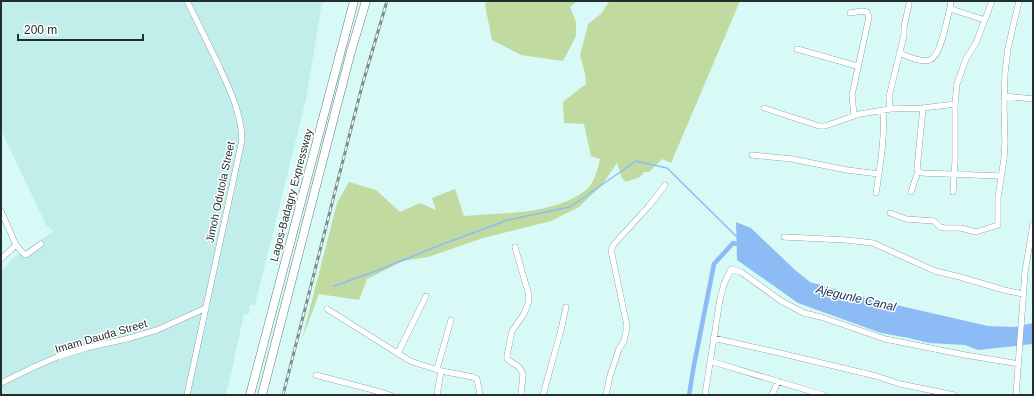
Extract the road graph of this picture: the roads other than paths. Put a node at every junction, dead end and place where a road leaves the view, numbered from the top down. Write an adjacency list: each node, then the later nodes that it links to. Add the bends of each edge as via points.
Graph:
1 (187, 1): 44 (street, Jimoh Odutola Street, via 226,80 242,131)
2 (354, 1): 56 (highway, Lagos-Badagry Expressway)
3 (366, 1): 57 (highway, Lagos-Badagry Expressway)
4 (951, 1): 8 (street)
5 (992, 1): 10 (street)
6 (1019, 1): 14 (street, via 1008,48)
7 (909, 4): 12 (street)
8 (950, 8): 10 (street); 12 (street, via 939,49 933,58 923,60)
9 (850, 13): 13 (street, via 867,12 868,17)
10 (985, 20): 16 (street, via 976,43 966,58)
11 (797, 49): 13 (street)
12 (899, 53): 19 (street, via 889,97)
13 (857, 66): 21 (street, via 852,95)
14 (1004, 96): 15 (street); 26 (street, via 1005,143)
15 (1033, 99)
16 (955, 104): 18 (street); 25 (street)
17 (764, 108): 21 (street, via 819,126)
18 (923, 108): 19 (street); 23 (street)
19 (890, 109): 20 (street)
20 (883, 111): 21 (street); 24 (street)
21 (854, 116)
22 (752, 155): 24 (street)
23 (918, 172): 25 (street); 28 (street)
24 (879, 174): 30 (street)
25 (954, 174): 26 (street); 29 (street)
26 (1000, 176): 32 (street, via 998,225 976,232 940,227 934,221 906,219)
27 (665, 185): 63 (street, via 611,250 627,326)
28 (911, 192)
29 (953, 192)
30 (876, 193)
31 (1, 211): 36 (street)
32 (890, 213)
33 (1033, 228): 39 (street)
34 (784, 237): 41 (street, via 873,243 935,271)
35 (41, 244): 36 (street, via 27,254)
36 (16, 245): 38 (street)
37 (515, 247): 61 (street, via 529,301 524,314 512,331 507,359 519,367 523,374)
38 (1, 259)
39 (1025, 272): 40 (street); 41 (street)
40 (1033, 273)
41 (1023, 294): 50 (street)
42 (426, 296): 48 (street)
43 (566, 307): 62 (street)
44 (206, 308): 54 (street, Imam Dauda Street, via 157,330 57,358); 55 (street, Jimoh Odutola Street)
45 (327, 309): 48 (street)
46 (451, 320): 51 (street)
47 (713, 338): 49 (street); 50 (street, via 720,299 731,269 741,272 804,314 821,317 885,339); 67 (street)
48 (398, 353): 51 (street)
49 (710, 361): 53 (street); 64 (street)
50 (1019, 363): 68 (street)
51 (439, 370): 59 (street); 60 (street, via 473,376 477,379)
52 (316, 375): 58 (street)
53 (778, 381): 65 (street); 66 (street)
54 (1, 383)
55 (187, 395)
56 (250, 395)
57 (262, 395)
58 (390, 395)
59 (437, 395)
60 (480, 395)
61 (521, 395)
62 (543, 395)
63 (606, 395)
64 (704, 395)
65 (772, 395)
66 (823, 395)
67 (954, 395)
68 (1016, 395)

